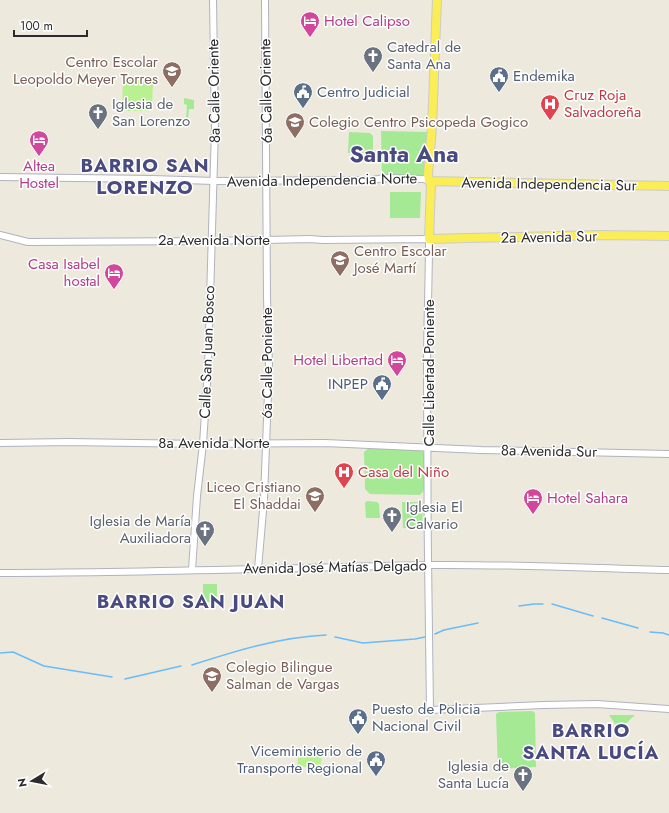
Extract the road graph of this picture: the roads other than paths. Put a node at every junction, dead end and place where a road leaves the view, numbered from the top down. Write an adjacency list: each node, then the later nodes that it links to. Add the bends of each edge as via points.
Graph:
1 (213, 0): 5 (street, 8a Calle Oriente)
2 (265, 0): 7 (street, 6a Calle Oriente)
3 (437, 0): 6 (main road, Calle Libertad Poniente)
4 (0, 177): 5 (street, Avenida Independencia Norte)
5 (214, 181): 7 (street, Avenida Independencia Norte); 13 (street, Calle San Juan Bosco)
6 (429, 181): 7 (street, Avenida Independencia Norte, via 385,178); 8 (main road, Avenida Independencia Sur); 11 (main road, Calle Libertad Poniente)
7 (267, 182): 12 (street, 6a Calle Poniente)
8 (669, 186)
9 (0, 235): 13 (street, 2a Avenida Norte, via 28,242)
10 (669, 236): 11 (main road, 2a Avenida Sur)
11 (429, 239): 12 (street, 2a Avenida Norte); 17 (street, Calle Libertad Poniente)
12 (268, 240): 13 (street, 2a Avenida Norte); 16 (street, 6a Calle Poniente, via 269,366)
13 (211, 241): 15 (street, Calle San Juan Bosco)
14 (0, 443): 15 (street, 8a Avenida Norte)
15 (203, 444): 16 (street, 8a Avenida Norte); 21 (street, Calle San Juan Bosco)
16 (266, 444): 17 (street, 8a Avenida Norte, via 325,443); 20 (street, 6a Calle Poniente)
17 (428, 448): 18 (street, 8a Avenida Sur); 19 (street, Calle Libertad Poniente)
18 (669, 454)
19 (427, 566): 20 (street, Avenida José Matías Delgado); 22 (street, Avenida José Matías Delgado); 24 (street, Calle Libertad Poniente, via 430,710 566,704)
20 (258, 569): 21 (street, Avenida José Matías Delgado)
21 (192, 570): 23 (street, Avenida José Matías Delgado)
22 (669, 570)
23 (0, 573)
24 (669, 709)

